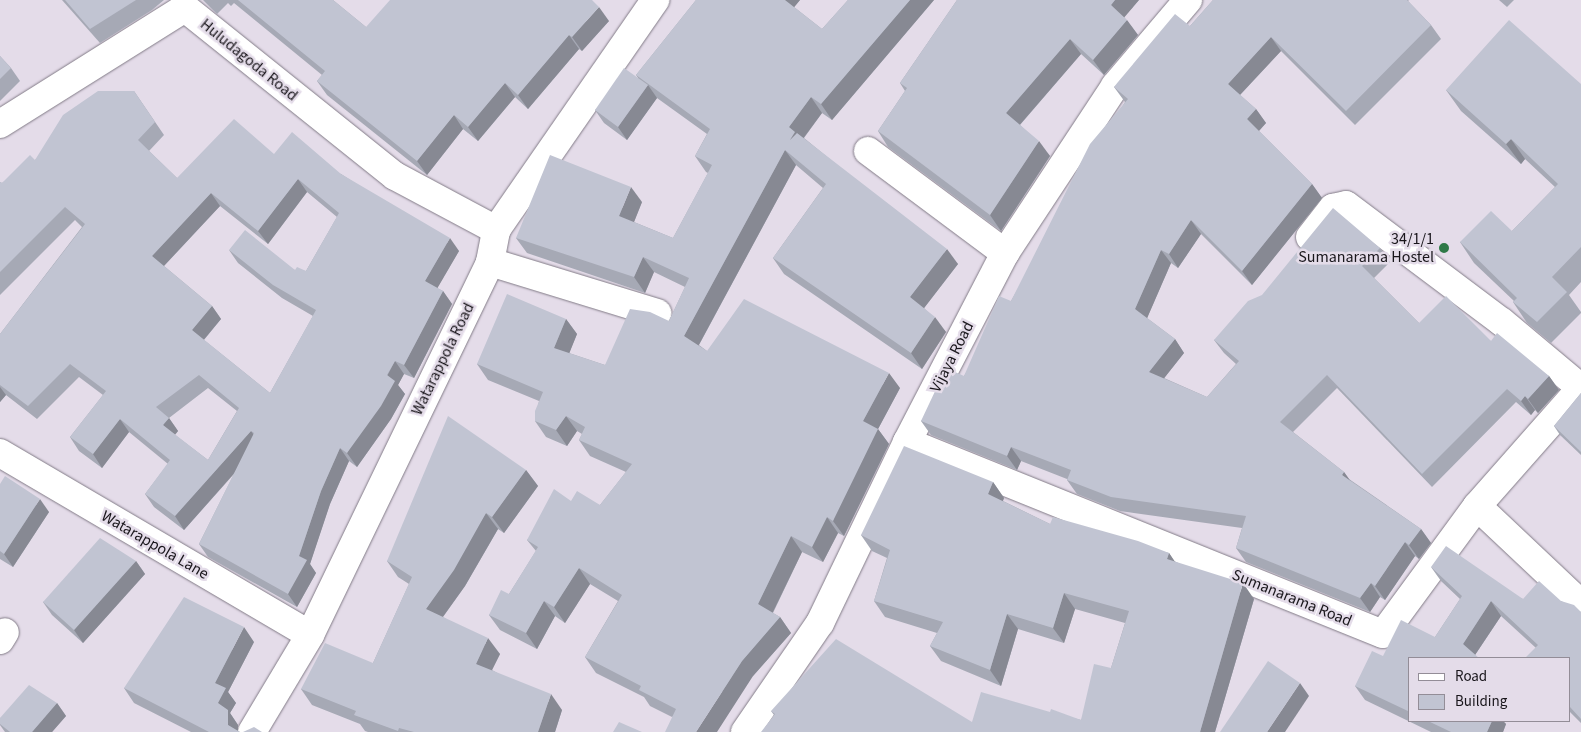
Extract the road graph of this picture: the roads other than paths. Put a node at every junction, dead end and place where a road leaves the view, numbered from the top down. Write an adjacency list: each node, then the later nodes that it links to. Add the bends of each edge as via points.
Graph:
1 (654, 0): 6 (street, Watarappola Road)
2 (1188, 0): 7 (street, Vijaya Road, via 1115,86)
3 (181, 4): 4 (street, Huludagoda Road); 6 (street, Huludagoda Road, via 395,176)
4 (0, 124)
5 (868, 151): 7 (street)
6 (496, 230): 9 (street, Watarappola Road)
7 (1006, 253): 12 (street, Vijaya Road)
8 (1296, 254): 11 (street, via 1333,208 1346,204 1502,322)
9 (490, 262): 10 (street); 16 (street, Watarappola Road)
10 (658, 313)
11 (1581, 388): 14 (street, Sumanarama Road)
12 (907, 442): 14 (street, Sumanarama Road, via 1383,634); 18 (street, Vijaya Road, via 820,623)
13 (0, 453): 16 (street, Watarappola Lane)
14 (1478, 506): 15 (street)
15 (1581, 604)
16 (310, 635): 17 (street, Watarappola Road)
17 (259, 730)
18 (745, 732)

